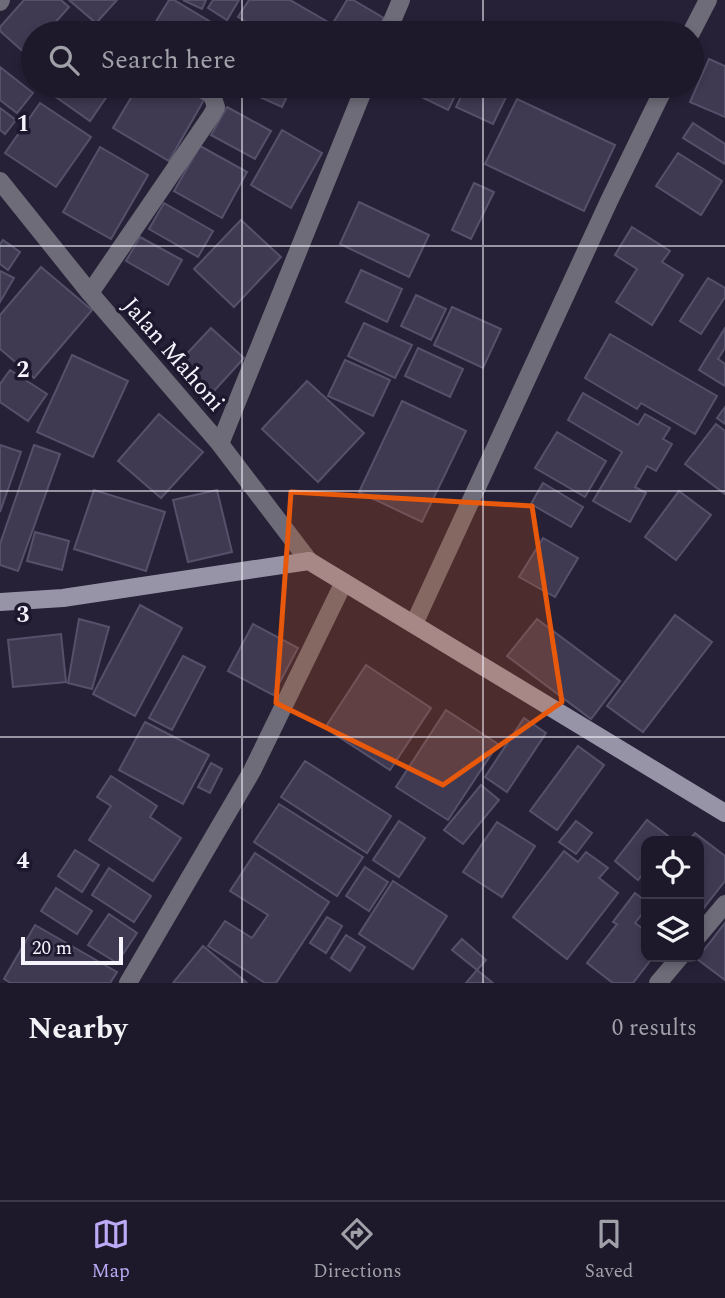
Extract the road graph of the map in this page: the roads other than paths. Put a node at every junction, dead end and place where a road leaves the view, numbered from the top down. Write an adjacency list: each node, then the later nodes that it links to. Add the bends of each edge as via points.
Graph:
1 (401, 0): 3 (street)
2 (708, 0): 4 (street)
3 (392, 21)
4 (697, 21)
5 (213, 98): 9 (street, via 216,107 211,116)
6 (360, 98): 10 (street)
7 (659, 98): 14 (street)
8 (0, 181): 9 (street, Jalan Mahoni)
9 (90, 293): 10 (street, Jalan Mahoni)
10 (220, 444): 11 (street, Jalan Mahoni)
11 (309, 561): 12 (street); 13 (street, via 63,598)
12 (344, 582): 14 (street); 19 (street, via 252,771)
13 (0, 602)
14 (414, 624): 15 (street)
15 (725, 813)
16 (725, 904): 17 (street)
17 (704, 929)
18 (676, 962): 20 (street)
19 (128, 983)
20 (658, 983)

